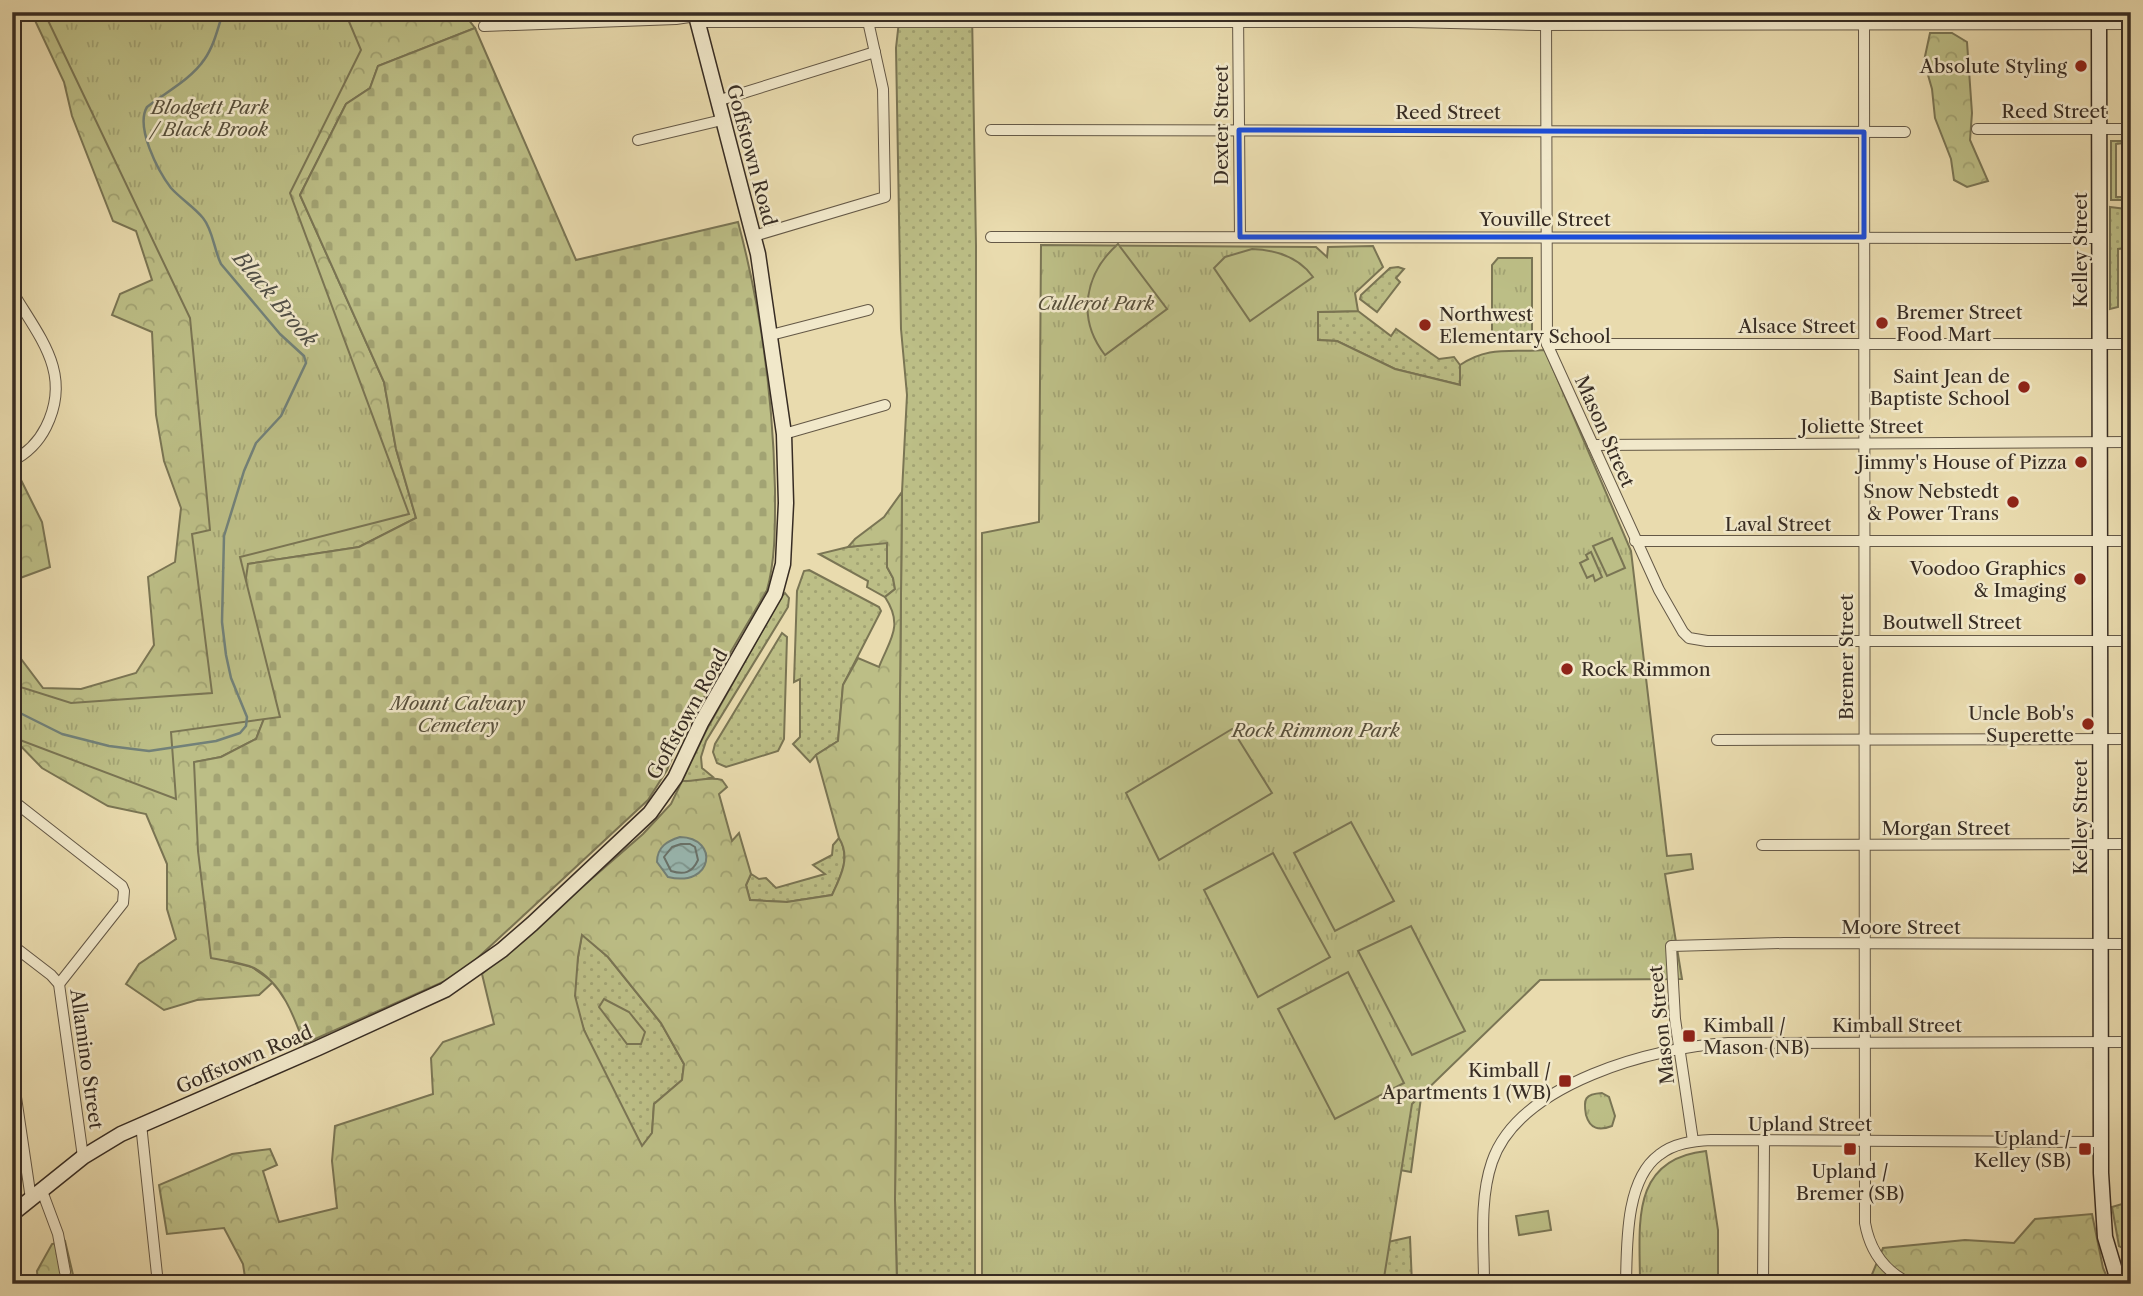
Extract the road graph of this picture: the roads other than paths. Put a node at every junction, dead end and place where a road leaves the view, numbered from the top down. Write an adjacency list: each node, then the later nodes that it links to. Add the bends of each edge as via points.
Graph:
1 (866, 12): 7 (street)
2 (1545, 12): 9 (street, Mason Street)
3 (696, 17): 7 (street); 10 (street); 12 (main road, Goffstown Road)
4 (1238, 18): 7 (street); 9 (street); 18 (street, Dexter Street)
5 (1864, 18): 6 (street); 9 (street); 20 (street, Bremer Street)
6 (2099, 18): 8 (street); 15 (main road, Kelley Street)
7 (869, 24): 11 (street)
8 (2131, 24)
9 (1546, 25): 19 (street, Mason Street)
10 (484, 26)
11 (875, 52): 12 (street); 23 (street, via 883,89 885,197)
12 (718, 101): 13 (main road, Goffstown Road)
13 (722, 120): 22 (street); 23 (main road, Goffstown Road)
14 (1977, 129): 15 (street, Reed Street)
15 (2099, 129): 16 (street, Reed Street); 28 (main road, Kelley Street)
16 (2131, 129)
17 (991, 130): 18 (street, Reed Street)
18 (1239, 130): 19 (street, Reed Street); 25 (street, Dexter Street)
19 (1546, 130): 20 (street, Reed Street); 26 (street, Mason Street)
20 (1864, 132): 21 (street, Reed Street); 27 (street, Bremer Street)
21 (1905, 132)
22 (638, 141)
23 (754, 236): 31 (main road, Goffstown Road)
24 (991, 237): 25 (street, Youville Street)
25 (1240, 237): 26 (street, Youville Street)
26 (1546, 237): 27 (street, Youville Street); 32 (street, Mason Street)
27 (1864, 237): 28 (street, Youville Street); 33 (street, Bremer Street)
28 (2099, 239): 35 (main road, Kelley Street)
29 (12, 291): 42 (street, via 48,352 58,394 40,439)
30 (868, 310): 31 (street)
31 (771, 335): 37 (main road, Goffstown Road)
32 (1548, 344): 33 (street, Alsace Street); 41 (street, Mason Street)
33 (1864, 344): 35 (street, Alsace Street); 39 (street, Bremer Street)
34 (2131, 344): 35 (street, Alsace Street)
35 (2099, 345): 40 (main road, Kelley Street)
36 (885, 405): 37 (street)
37 (784, 434): 71 (main road, Goffstown Road, via 784,548 775,594 675,778 650,813 533,924 445,990)
38 (2131, 442): 40 (street, Joliette Street)
39 (1864, 443): 40 (street, Joliette Street); 41 (street, Joliette Street); 44 (street, Bremer Street)
40 (2099, 443): 45 (main road, Kelley Street)
41 (1592, 445): 43 (street, Mason Street)
42 (12, 461)
43 (1635, 541): 44 (street, Laval Street); 47 (street, Mason Street)
44 (1864, 541): 45 (street, Laval Street); 48 (street, Bremer Street)
45 (2099, 541): 46 (street, Laval Street); 49 (main road, Kelley Street)
46 (2131, 541)
47 (1689, 638): 48 (street, Boutwell Street)
48 (1864, 639): 49 (street, Boutwell Street); 53 (street, Bremer Street)
49 (2099, 641): 50 (street, Boutwell Street); 54 (main road, Kelley Street)
50 (2131, 641)
51 (2131, 739): 54 (street)
52 (1717, 740): 53 (street)
53 (1864, 740): 54 (street); 59 (street, Bremer Street)
54 (2099, 740): 58 (main road, Kelley Street)
55 (12, 800): 65 (street, via 124,891 123,903)
56 (2131, 844): 58 (street, Morgan Street)
57 (1762, 845): 59 (street, Morgan Street)
58 (2099, 845): 59 (street, Morgan Street); 61 (main road, Kelley Street)
59 (1863, 846): 60 (street, Bremer Street)
60 (1864, 944): 61 (street, Moore Street); 64 (street, Moore Street); 68 (street, Bremer Street)
61 (2099, 944): 62 (street, Moore Street); 66 (main road, Kelley Street)
62 (2131, 944)
63 (12, 945): 65 (street, Allamino Street)
64 (1671, 946): 69 (street, Mason Street)
65 (59, 984): 76 (street, Allamino Street)
66 (2101, 1042): 67 (street, Kimball Street); 68 (street, Kimball Street); 75 (main road, Kelley Street)
67 (2131, 1042)
68 (1863, 1043): 69 (street, Kimball Street, via 1728,1042); 74 (street, Bremer Street)
69 (1680, 1047): 72 (street, Mason Street); 81 (street, Kimball Street, via 1613,1067 1559,1092 1532,1107 1511,1129 1488,1174)
70 (14, 1084): 77 (street)
71 (141, 1124): 76 (main road, Goffstown Road); 80 (street)
72 (1693, 1141): 73 (street, Upland Street); 82 (street, Upland Street, via 1660,1154 1640,1180 1628,1230)
73 (1764, 1142): 74 (street, Upland Street); 83 (street)
74 (1863, 1142): 75 (street, Upland Street); 84 (street, Bremer Street, via 1865,1223 1870,1242 1880,1261)
75 (2101, 1142): 85 (main road, Kelley Street, via 2102,1216)
76 (83, 1157): 77 (main road, Goffstown Road)
77 (36, 1195): 78 (main road, Goffstown Road); 79 (street, via 58,1234)
78 (12, 1214)
79 (65, 1272)
80 (158, 1284)
81 (1484, 1284)
82 (1626, 1284)
83 (1763, 1284)
84 (1911, 1284)
85 (2119, 1284)

